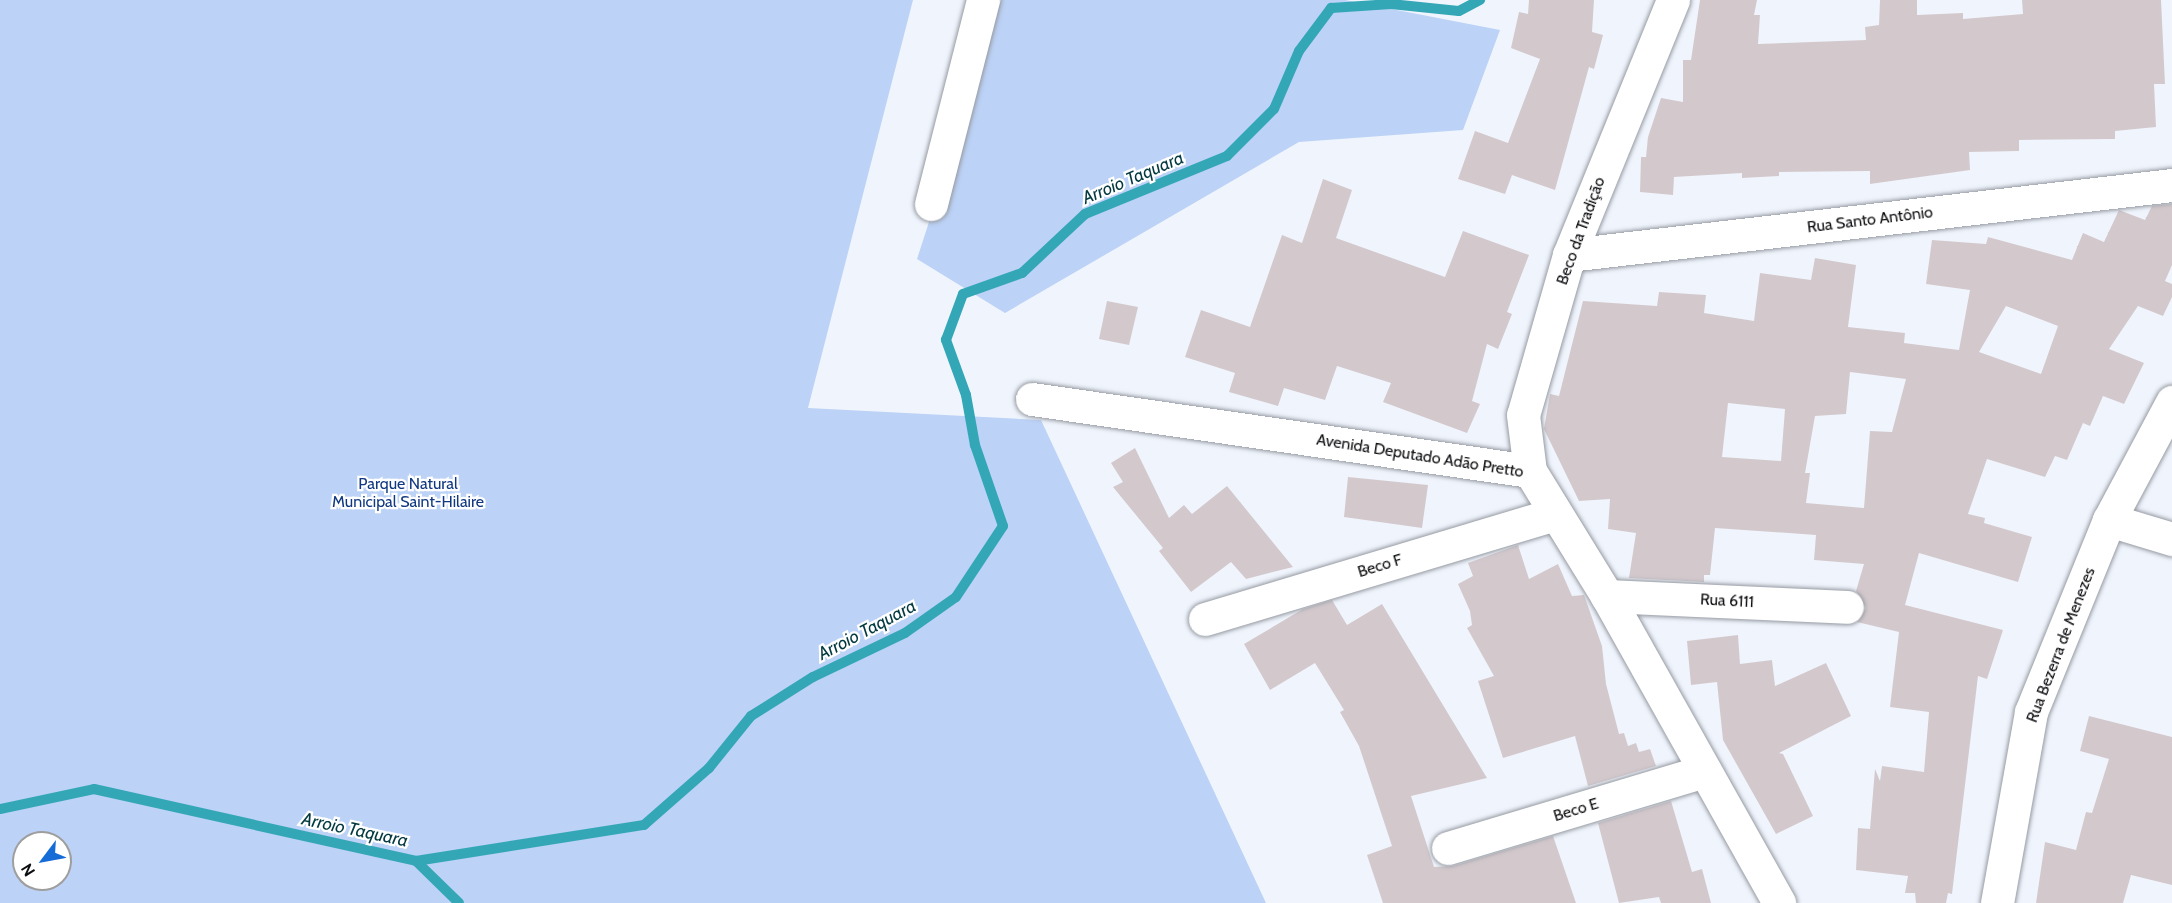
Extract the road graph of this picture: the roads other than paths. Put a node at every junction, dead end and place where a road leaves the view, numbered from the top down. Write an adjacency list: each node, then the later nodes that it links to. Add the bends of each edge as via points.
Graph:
1 (983, 0): 4 (street)
2 (1673, 0): 5 (street, Beco da Tradição)
3 (2172, 185): 5 (street, Rua Santo Antônio)
4 (931, 204)
5 (1569, 255): 8 (street, Beco da Tradição, via 1523,415)
6 (1032, 399): 8 (street, Avenida Deputado Adão Pretto)
7 (2172, 402): 10 (street, Rua Bezerra de Menezes)
8 (1530, 471): 9 (street, Avenida Deputado Adão Pretto)
9 (1555, 514): 12 (street, Avenida Deputado Adão Pretto); 14 (street, Beco F)
10 (2109, 520): 11 (street); 18 (street, Rua Bezerra de Menezes, via 2031,712)
11 (2172, 539)
12 (1608, 596): 13 (street, Rua 6111); 15 (street, Avenida Deputado Adão Pretto)
13 (1847, 607)
14 (1205, 619)
15 (1705, 771): 16 (street, Beco E); 17 (street, Avenida Deputado Adão Pretto)
16 (1448, 849)
17 (1779, 903)
18 (1997, 903)

